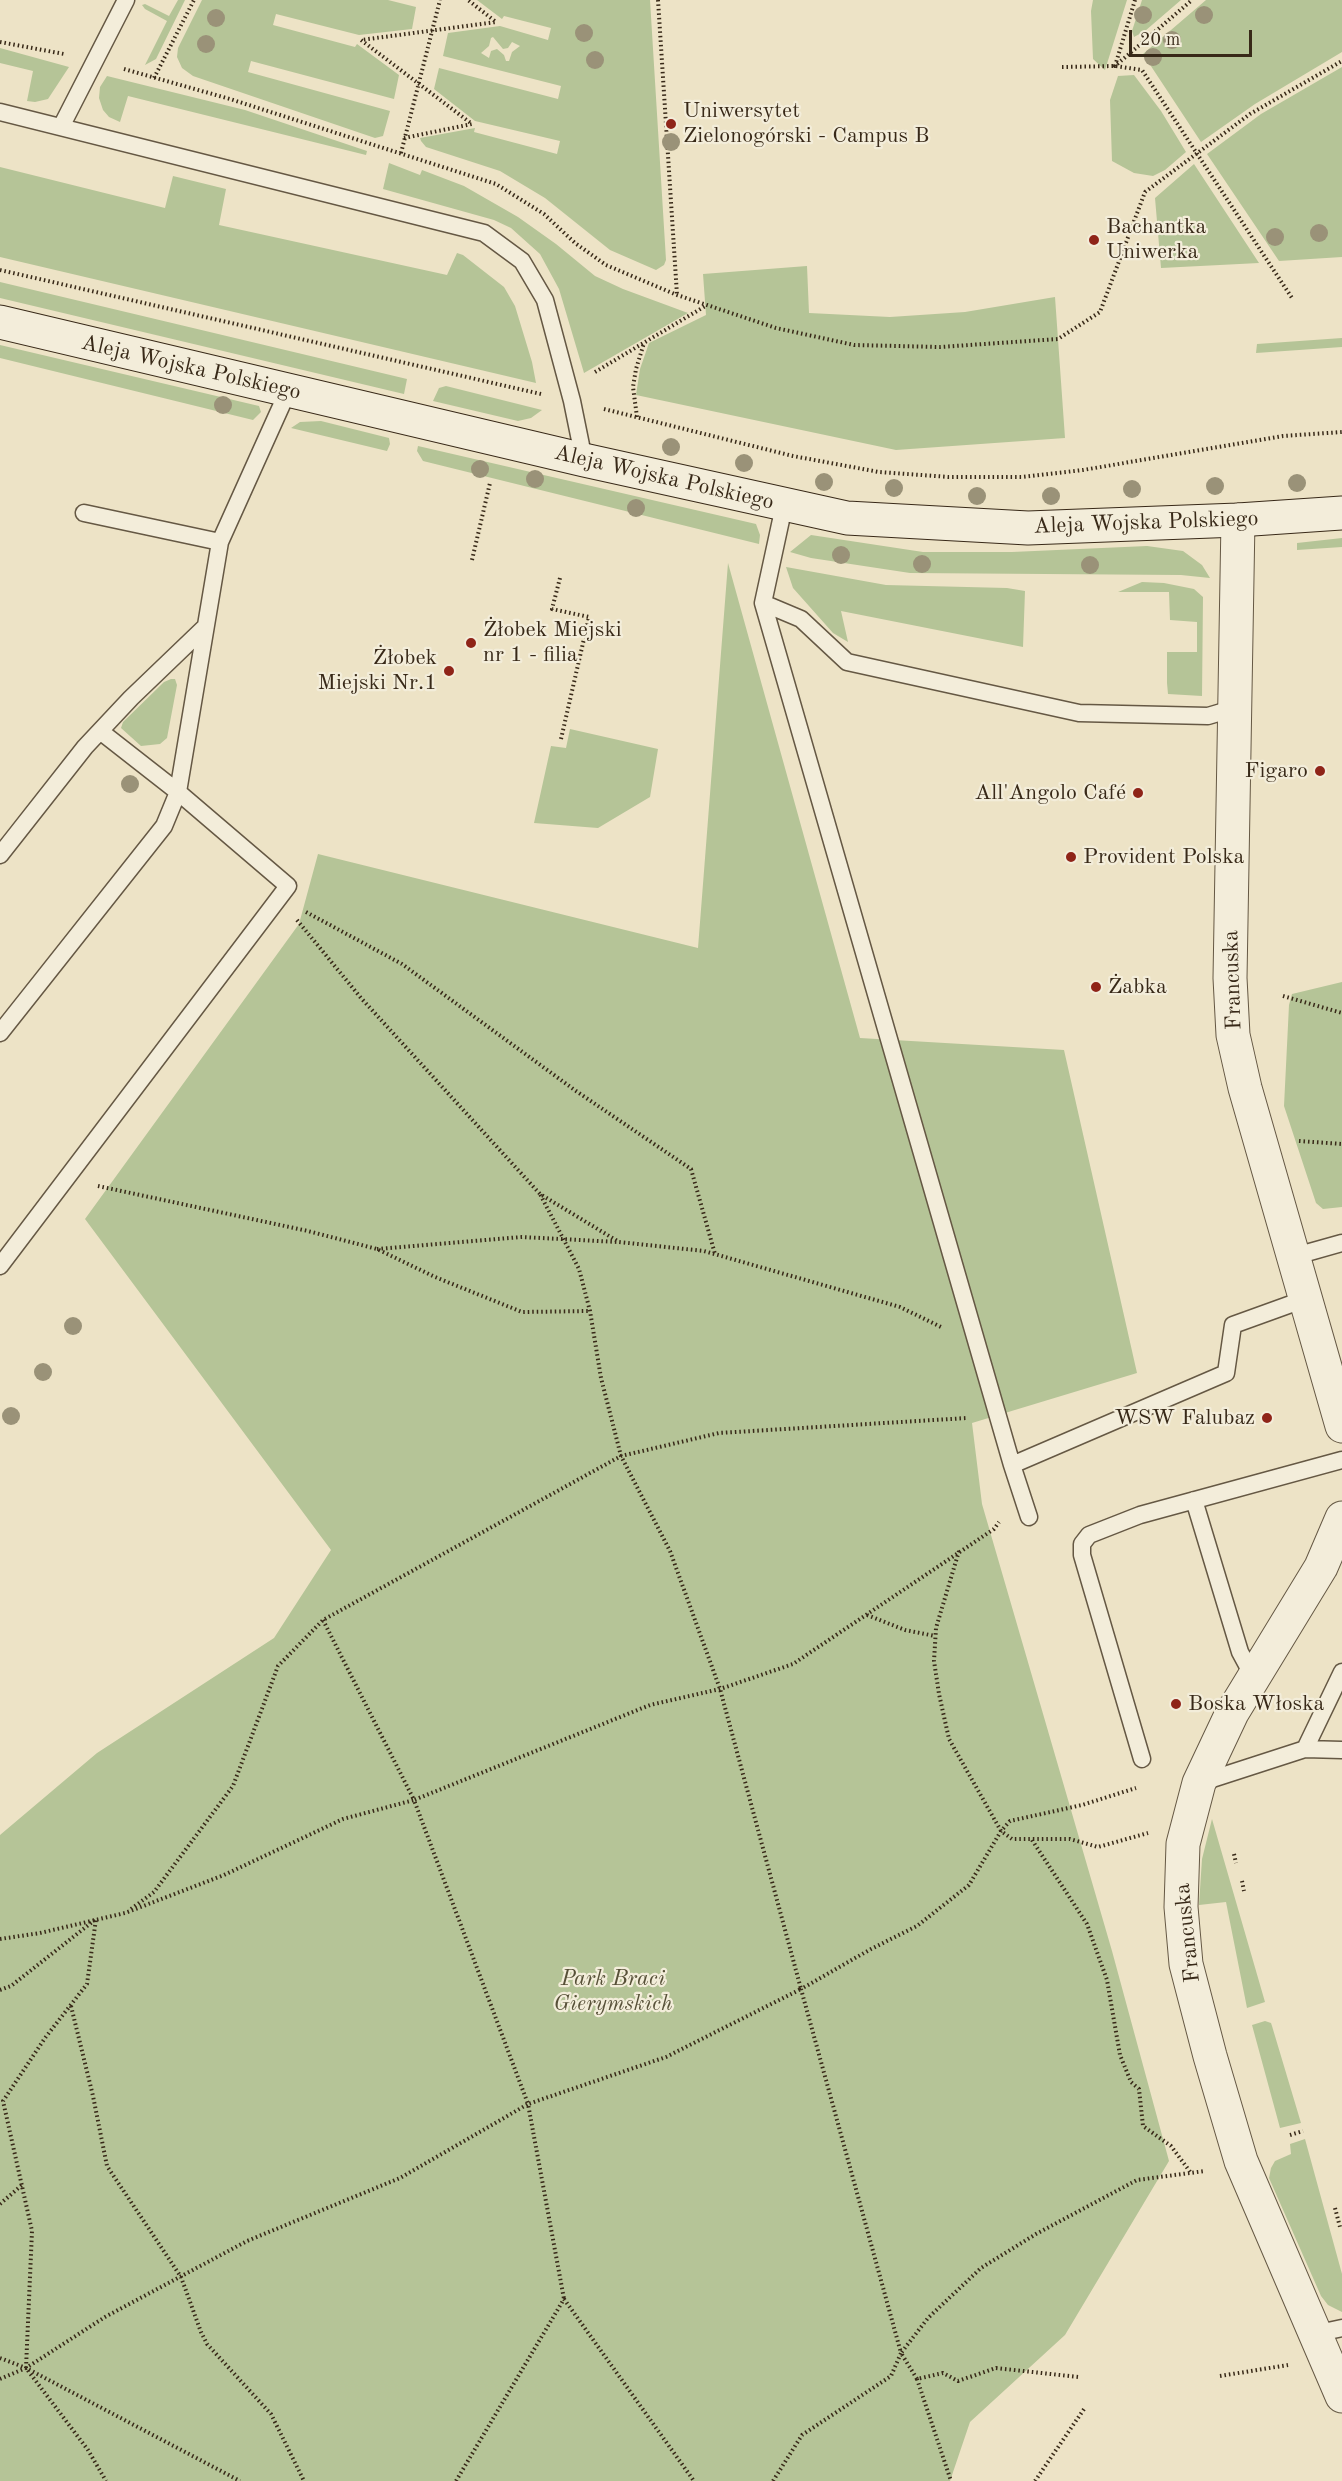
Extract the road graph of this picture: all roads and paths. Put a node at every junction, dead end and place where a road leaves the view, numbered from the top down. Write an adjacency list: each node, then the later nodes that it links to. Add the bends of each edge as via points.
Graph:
1 (126, 0): 10 (lane)
2 (194, 0): 14 (path)
3 (440, 0): 8 (path)
4 (468, 0): 8 (path, via 496,22)
5 (658, 0): 22 (path)
6 (1135, 0): 12 (path)
7 (1192, 0): 12 (path)
8 (432, 31): 15 (path); 15 (path, via 361,40)
9 (0, 42): 10 (path)
10 (95, 61): 14 (path); 17 (lane)
11 (1342, 61): 20 (path, via 1250,114)
12 (1115, 66): 13 (path); 20 (path, via 1142,69)
13 (1062, 68)
14 (154, 78): 19 (path)
15 (418, 85): 18 (path); 18 (path, via 472,124)
16 (0, 112): 17 (lane)
17 (61, 127): 30 (lane, via 484,233 522,261 545,300)
18 (404, 138): 19 (path)
19 (401, 153): 22 (path, via 496,184 544,214 606,265)
20 (1197, 153): 23 (path); 24 (path, via 1145,192 1100,312 1058,339 940,347 854,345 776,328)
21 (0, 270): 29 (path)
22 (677, 295): 24 (path)
23 (1292, 298)
24 (708, 305): 26 (path)
25 (0, 322): 28 (street, Aleja Wojska Polskiego)
26 (644, 343): 30 (path, via 595,372); 31 (path, via 633,387)
27 (536, 383): 29 (path)
28 (288, 391): 33 (street, Aleja Wojska Polskiego); 39 (lane)
29 (538, 393): 30 (path)
30 (572, 401): 31 (path); 33 (lane)
31 (637, 417): 32 (path, via 792,456 879,472 949,477 1072,472 1283,436)
32 (1342, 432)
33 (584, 460): 35 (street, Aleja Wojska Polskiego)
34 (490, 483): 40 (path)
35 (784, 506): 38 (street, Aleja Wojska Polskiego, via 847,518 1028,528); 42 (lane)
36 (84, 513): 39 (lane)
37 (1342, 513): 38 (street, Aleja Wojska Polskiego)
38 (1238, 520): 44 (street, Francuska)
39 (220, 542): 43 (lane)
40 (472, 560)
41 (560, 578): 46 (path, via 552,609 589,616)
42 (763, 603): 44 (lane, via 801,619 847,662 1079,713 1208,716); 66 (lane)
43 (205, 627): 45 (lane); 47 (lane)
44 (1235, 708): 62 (street, Francuska, via 1230,978 1233,1035)
45 (100, 731): 47 (lane); 48 (lane)
46 (561, 740)
47 (178, 792): 49 (lane, via 288,886); 52 (lane, via 164,826)
48 (0, 855)
49 (279, 897): 55 (lane); 56 (path, via 361,998); 61 (path, via 402,964 691,1169)
50 (1283, 996): 51 (path)
51 (1342, 1013)
52 (0, 1033)
53 (1297, 1141): 54 (path)
54 (1342, 1144)
55 (65, 1179): 60 (path, via 308,1230); 63 (lane)
56 (540, 1194): 57 (path); 58 (path)
57 (563, 1239): 58 (path); 60 (path, via 522,1237); 65 (path, via 579,1269)
58 (619, 1242): 61 (path)
59 (1342, 1243): 62 (lane)
60 (377, 1249): 65 (path, via 522,1312)
61 (715, 1254): 66 (path, via 900,1307)
62 (1292, 1257): 64 (street, Francuska)
63 (0, 1266)
64 (1305, 1299): 68 (street, Francuska); 71 (lane, via 1233,1325 1226,1373)
65 (590, 1311): 69 (path, via 601,1378)
66 (979, 1346): 67 (lane)
67 (1000, 1416): 69 (path, via 719,1433); 71 (lane)
68 (1342, 1426)
69 (621, 1456): 77 (path); 81 (path, via 670,1551)
70 (1342, 1460): 72 (lane)
71 (1015, 1472): 73 (lane); 75 (path, via 1006,1510 994,1529)
72 (1194, 1500): 80 (lane, via 1240,1652); 84 (lane, via 1100,1530 1082,1544)
73 (1029, 1517)
74 (1342, 1518): 80 (street, Francuska, via 1321,1567)
75 (959, 1551): 76 (path); 78 (path)
76 (867, 1615): 78 (path, via 905,1630); 81 (path, via 793,1664)
77 (323, 1620): 87 (path); 95 (path, via 278,1666 233,1786 154,1892)
78 (935, 1636): 89 (path, via 934,1661 949,1739)
79 (1342, 1672): 82 (lane)
80 (1254, 1678): 85 (street, Francuska, via 1232,1713)
81 (720, 1689): 87 (path, via 650,1705); 98 (path)
82 (1305, 1749): 83 (lane); 85 (lane)
83 (1342, 1750)
84 (1142, 1759)
85 (1199, 1783): 88 (street, Francuska)
86 (1138, 1787): 89 (path, via 1082,1805 1010,1821)
87 (414, 1800): 95 (path, via 343,1819 224,1875); 101 (path)
88 (1187, 1829): 90 (path, via 1156,1831 1098,1846 1070,1839); 104 (street, Francuska, via 1181,1907 1186,1964)
89 (1001, 1831): 90 (path, via 1012,1839); 98 (path, via 969,1885 917,1926)
90 (1032, 1839): 105 (path, via 1087,1924 1107,1980 1120,2055 1131,2082 1139,2089 1143,2126 1171,2146)
91 (1234, 1854): 92 (path)
92 (1236, 1863)
93 (1242, 1881): 94 (path)
94 (1244, 1891)
95 (125, 1913): 96 (path)
96 (96, 1919): 97 (path); 99 (path, via 11,1986); 100 (path, via 87,1984)
97 (0, 1938)
98 (801, 1989): 101 (path, via 666,2057); 113 (path)
99 (0, 1990)
100 (71, 2005): 106 (path, via 3,2101); 110 (path, via 107,2166)
101 (528, 2104): 110 (path, via 400,2178 247,2241); 111 (path)
102 (1303, 2131): 103 (path)
103 (1290, 2135)
104 (1242, 2165): 105 (path); 112 (street, Francuska)
105 (1191, 2173): 113 (path, via 1137,2180 981,2268 928,2318)
106 (22, 2185): 107 (path); 115 (path, via 32,2231)
107 (0, 2204)
108 (1335, 2208): 109 (path)
109 (1340, 2227)
110 (181, 2277): 115 (path, via 105,2317); 125 (path, via 207,2344 271,2414)
111 (564, 2299): 126 (path); 127 (path)
112 (1328, 2331): 121 (street, Francuska)
113 (901, 2353): 120 (path); 128 (path, via 891,2376 802,2434)
114 (0, 2358): 115 (path)
115 (26, 2368): 119 (path); 123 (path, via 88,2450); 124 (path)
116 (1278, 2368): 117 (path)
117 (1220, 2376)
118 (1078, 2377): 120 (path, via 996,2368 958,2381 943,2373)
119 (0, 2379)
120 (917, 2379): 129 (path)
121 (1342, 2396)
122 (1084, 2409): 130 (path)
123 (106, 2481)
124 (240, 2481)
125 (304, 2481)
126 (456, 2481)
127 (694, 2481)
128 (773, 2481)
129 (951, 2481)
130 (1035, 2481)

